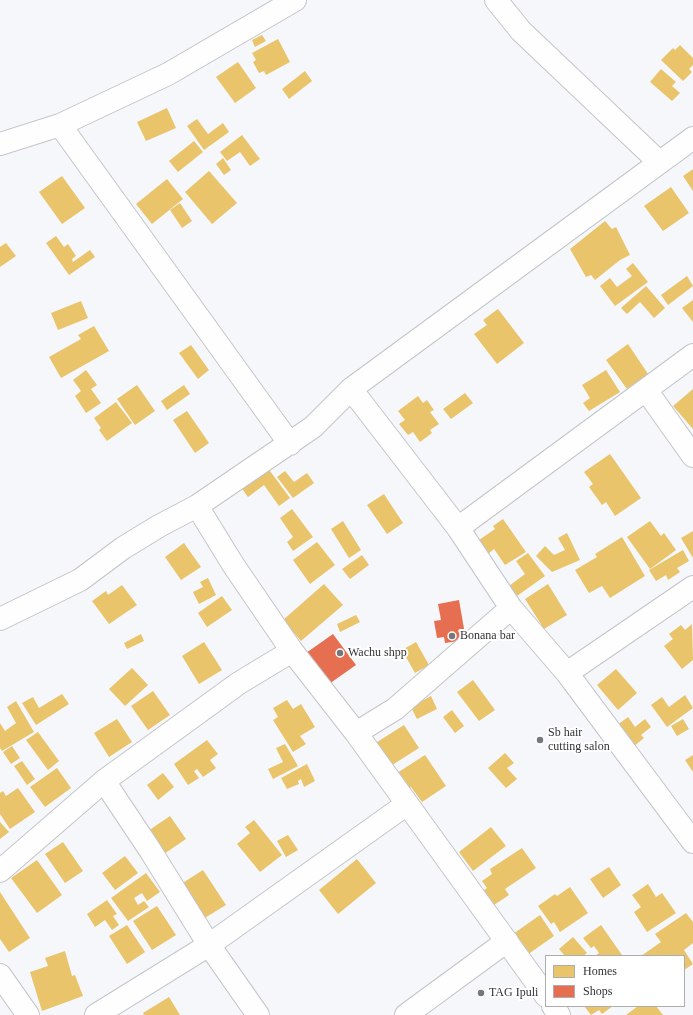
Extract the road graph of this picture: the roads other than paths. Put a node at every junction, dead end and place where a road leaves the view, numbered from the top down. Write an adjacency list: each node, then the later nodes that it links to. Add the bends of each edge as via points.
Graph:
1 (295, 0): 3 (street, via 168,74)
2 (496, 0): 6 (street, via 521,31)
3 (60, 125): 5 (street); 10 (street)
4 (693, 138): 6 (street)
5 (0, 144)
6 (659, 162): 8 (street)
7 (693, 355): 9 (street)
8 (351, 389): 10 (street, via 329,412); 13 (street)
9 (646, 390): 11 (street); 13 (street)
10 (290, 444): 12 (street)
11 (693, 456)
12 (197, 506): 16 (street, via 123,548 80,580); 17 (street)
13 (458, 528): 15 (street)
14 (693, 587): 18 (street)
15 (511, 608): 18 (street); 19 (street, via 395,709)
16 (0, 619)
17 (292, 651): 19 (street); 20 (street, via 239,683)
18 (567, 673): 22 (street)
19 (356, 733): 21 (street)
20 (104, 781): 23 (street); 25 (street)
21 (407, 804): 24 (street); 25 (street)
22 (690, 830)
23 (0, 872)
24 (507, 941): 27 (street); 31 (street)
25 (209, 945): 29 (street); 30 (street)
26 (0, 975): 28 (street)
27 (545, 995)
28 (28, 1015)
29 (96, 1015)
30 (258, 1015)
31 (406, 1015)

